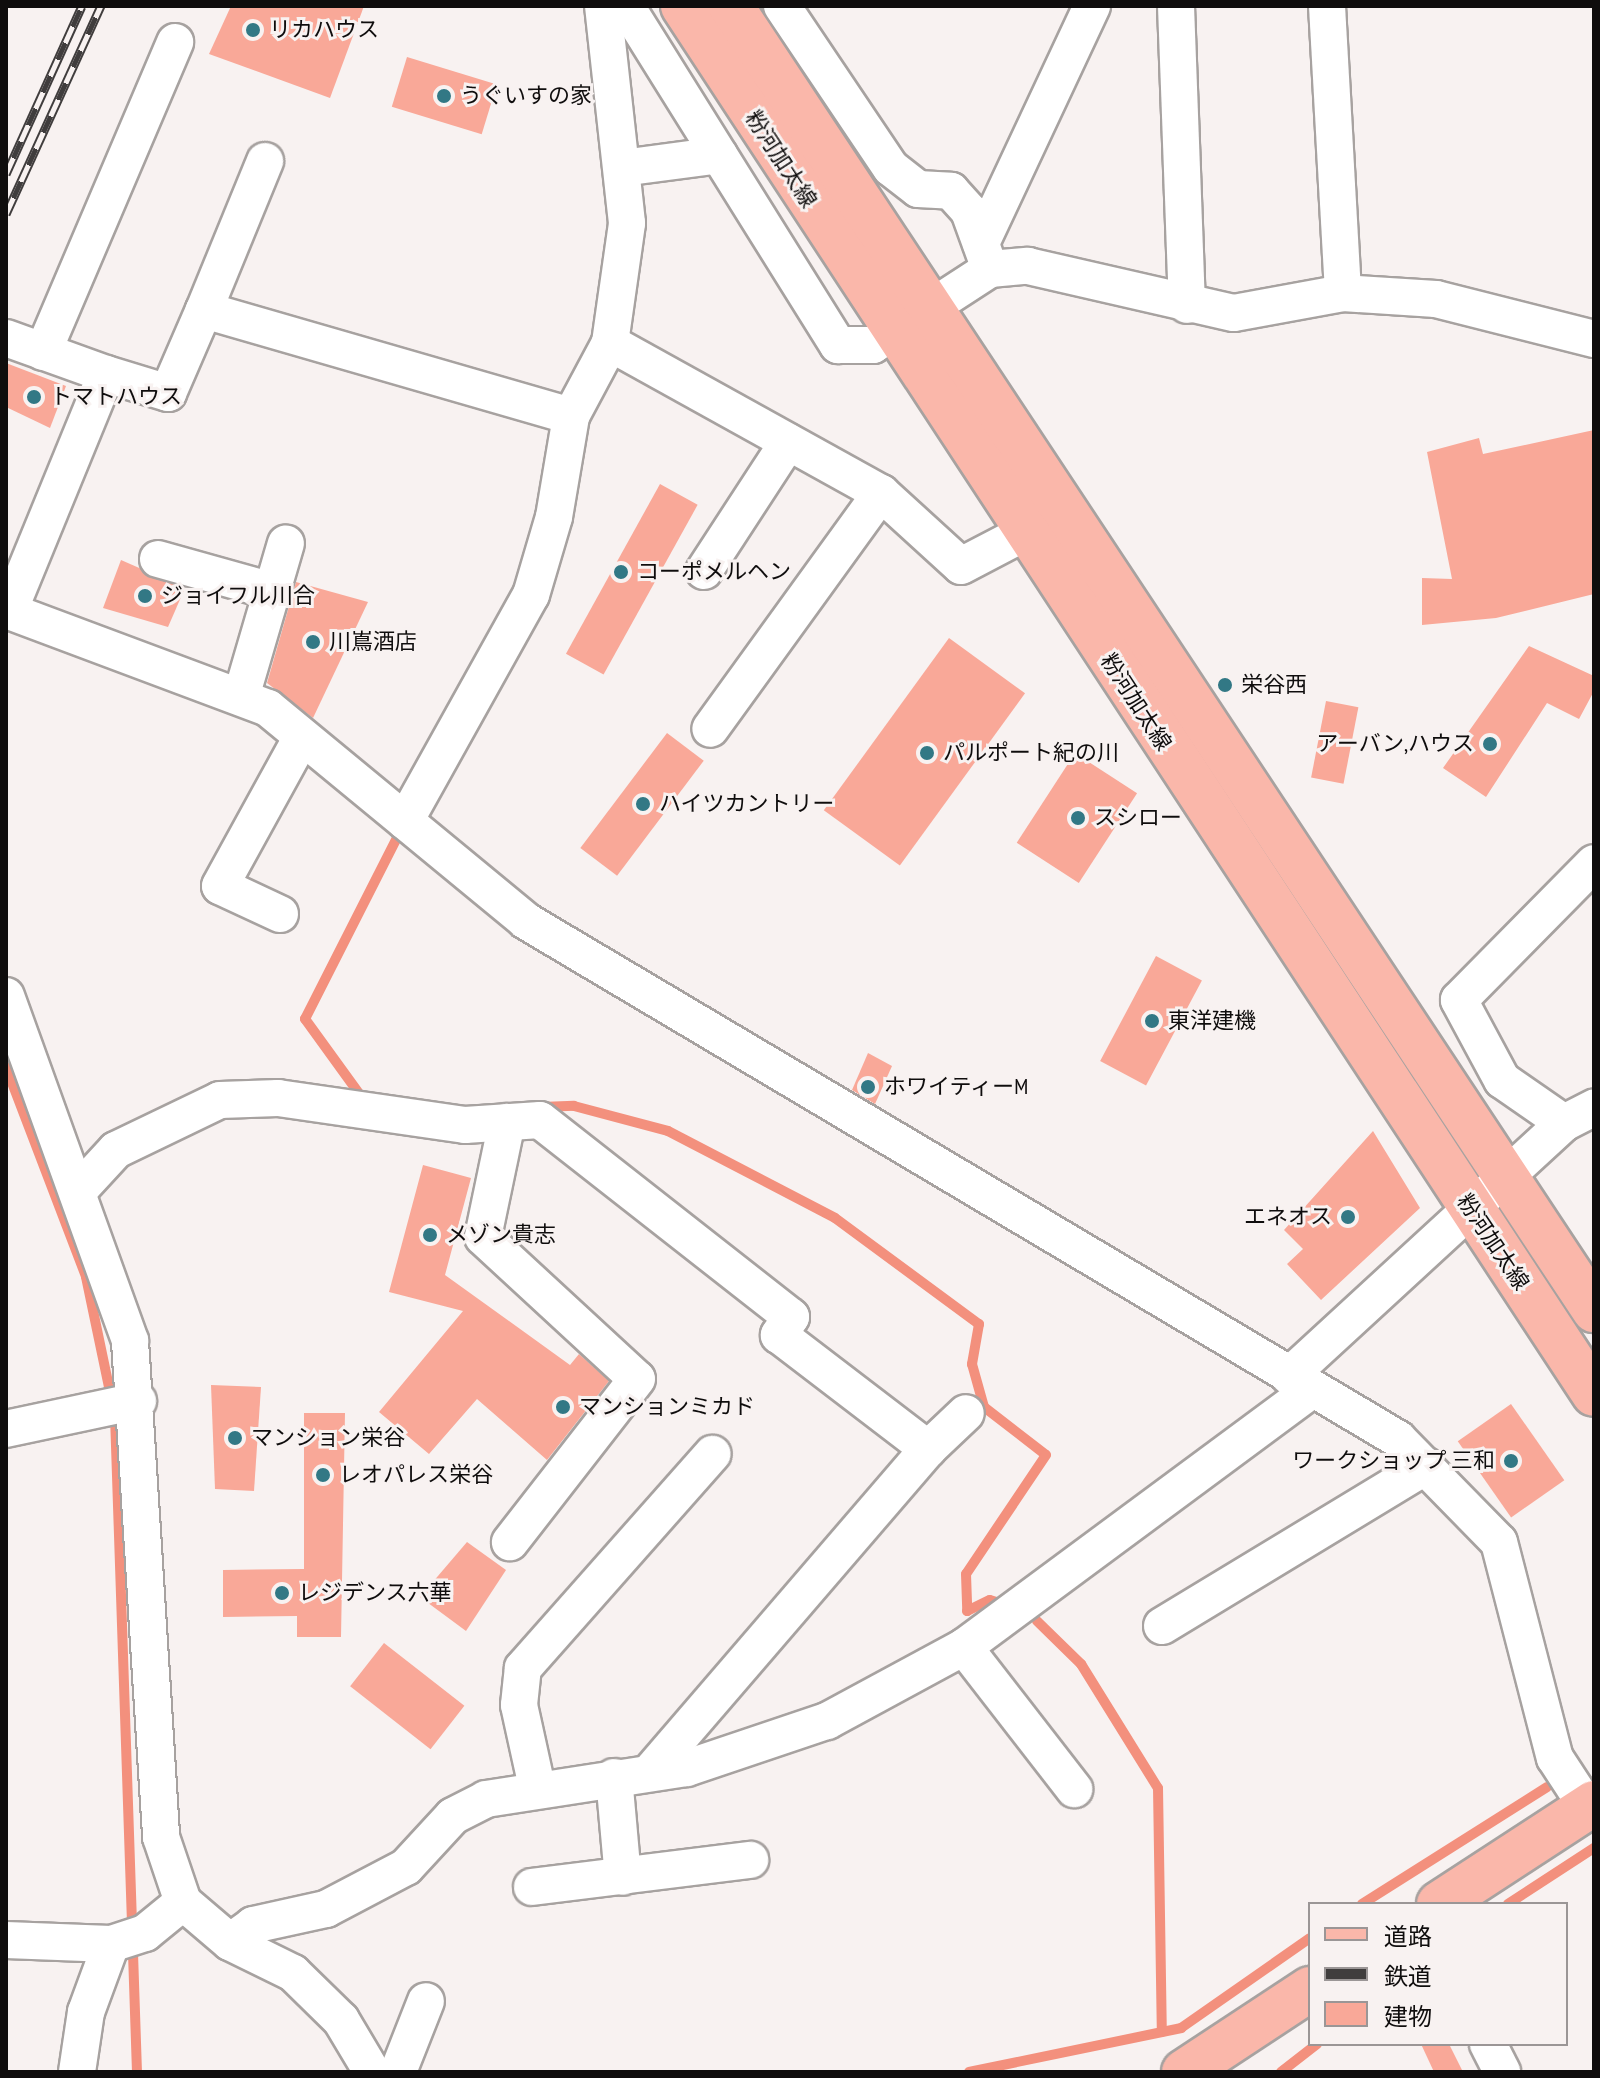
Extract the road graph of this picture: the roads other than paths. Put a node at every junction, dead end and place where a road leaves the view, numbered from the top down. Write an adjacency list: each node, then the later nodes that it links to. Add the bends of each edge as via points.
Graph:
1 (603, 6): 12 (street)
2 (626, 6): 10 (street)
3 (683, 6): 18 (main road, 粉河加太線)
4 (731, 6): 16 (main road, 粉河加太線)
5 (782, 6): 13 (street, via 891,168 918,189 951,191 969,211)
6 (1092, 6): 13 (street)
7 (1176, 6): 15 (street)
8 (1327, 6): 14 (street)
9 (175, 42): 22 (street)
10 (719, 155): 12 (street); 18 (street, via 838,345 873,345)
11 (265, 161): 17 (street)
12 (622, 168): 21 (street, via 627,223)
13 (985, 256): 15 (street); 16 (street)
14 (1343, 293): 15 (street, via 1234,313); 20 (street, via 1436,299)
15 (1187, 305)
16 (933, 306): 18 (street); 43 (main road, 粉河加太線)
17 (204, 310): 23 (street, via 168,393); 24 (street)
18 (893, 335): 27 (main road, 粉河加太線)
19 (6, 338): 22 (street)
20 (1594, 339)
21 (610, 343): 24 (street); 25 (street)
22 (43, 352): 23 (street)
23 (106, 374): 32 (street)
24 (571, 416): 36 (street, via 554,517 531,595)
25 (788, 442): 26 (street); 30 (street)
26 (881, 493): 27 (street, via 961,566); 34 (street)
27 (1024, 533): 45 (main road, 粉河加太線)
28 (286, 543): 31 (street)
29 (158, 559): 31 (street)
30 (704, 571)
31 (272, 591): 33 (street)
32 (7, 610): 33 (street)
33 (241, 697): 35 (street)
34 (710, 729)
35 (302, 737): 36 (street); 38 (street, via 220,886)
36 (405, 821): 47 (street, via 526,921 626,984)
37 (1594, 863): 41 (street, via 1459,1000 1502,1080)
38 (280, 914)
39 (6, 996): 40 (street)
40 (13, 1034): 44 (street)
41 (1579, 1116): 43 (street)
42 (507, 1122): 44 (street, via 398,1119 278,1098 220,1100 116,1150); 52 (street, via 540,1120 791,1317 779,1335); 55 (street, via 483,1237 637,1379)
43 (1505, 1175): 45 (street); 46 (main road, 粉河加太線)
44 (80, 1189): 49 (street, via 130,1341)
45 (1470, 1207): 47 (street); 48 (main road, 粉河加太線)
46 (1594, 1310)
47 (1300, 1383): 54 (street, via 1398,1439); 57 (street)
48 (1594, 1394)
49 (117, 1403): 51 (street); 66 (street, via 161,1837)
50 (966, 1413): 52 (street)
51 (6, 1429)
52 (928, 1449): 58 (street)
53 (712, 1454): 60 (street, via 523,1668 519,1705)
54 (1426, 1466): 56 (street); 62 (street, via 1499,1542 1555,1758)
55 (510, 1542)
56 (1162, 1626)
57 (964, 1647): 58 (street, via 827,1721 687,1768); 61 (street)
58 (650, 1772): 59 (street)
59 (614, 1777): 60 (street); 64 (street)
60 (537, 1787): 70 (street, via 453,1816 406,1867 359,1893 326,1909 253,1925)
61 (1074, 1789)
62 (1590, 1805): 67 (main road)
63 (750, 1860): 64 (street)
64 (623, 1877): 65 (street)
65 (532, 1887)
66 (183, 1902): 69 (street); 70 (street)
67 (1442, 1902)
68 (6, 1940): 69 (street)
69 (121, 1941): 74 (street, via 86,2012)
70 (230, 1942): 75 (street, via 293,1973 341,2020)
71 (1308, 1990): 77 (main road)
72 (426, 2001): 76 (street)
73 (1489, 2046): 78 (street)
74 (77, 2072)
75 (372, 2072)
76 (398, 2072)
77 (1184, 2072)
78 (1502, 2072)

